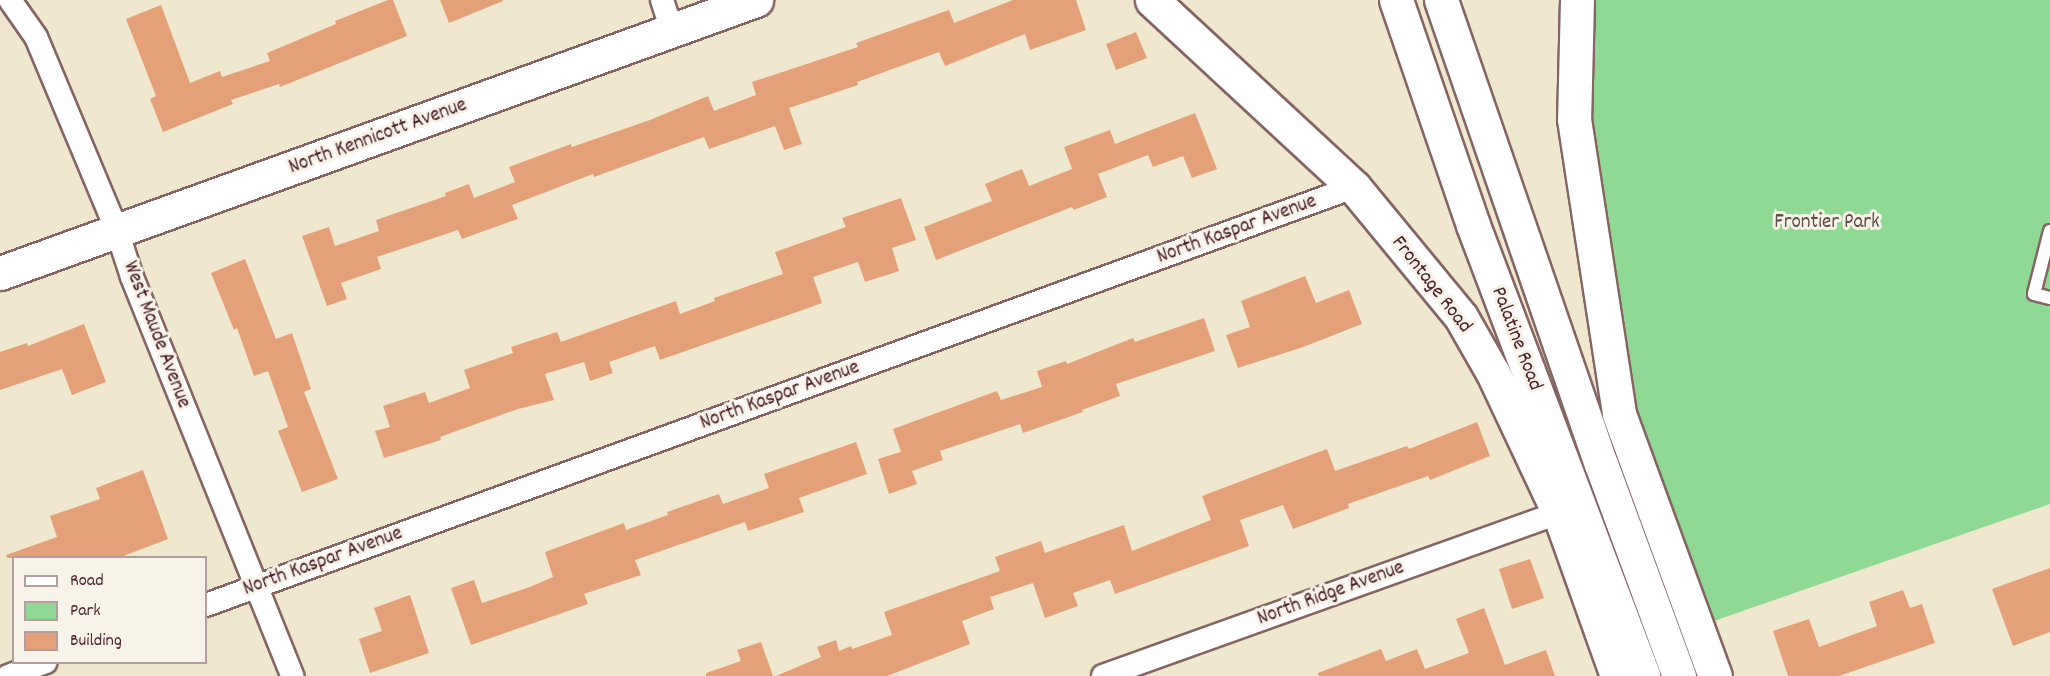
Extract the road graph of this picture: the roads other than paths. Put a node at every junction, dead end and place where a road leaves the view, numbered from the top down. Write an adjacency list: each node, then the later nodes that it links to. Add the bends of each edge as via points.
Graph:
1 (10, 0): 10 (street, West Maude Avenue, via 36,37)
2 (756, 0): 7 (main road, North Kennicott Avenue)
3 (1152, 0): 9 (main road, Frontage Road)
4 (1396, 0): 22 (main road, Palatine Road, via 1473,225)
5 (1441, 0): 23 (main road, Palatine Road, via 1601,464)
6 (1578, 0): 24 (main road, via 1574,119 1619,414)
7 (719, 6): 8 (main road, North Kennicott Avenue)
8 (667, 15): 10 (main road, North Kennicott Avenue)
9 (1354, 187): 14 (main road, Frontage Road, via 1461,317 1493,373); 15 (street, North Kaspar Avenue)
10 (117, 231): 12 (main road, North Kennicott Avenue); 15 (street, West Maude Avenue, via 136,288)
11 (2050, 231): 13 (lane, via 2034,294)
12 (0, 273)
13 (2050, 298)
14 (1559, 513): 20 (street, North Ridge Avenue); 21 (main road, Frontage Road)
15 (256, 586): 16 (street, North Kaspar Avenue); 19 (street, West Maude Avenue)
16 (207, 605)
17 (43, 664): 18 (street)
18 (8, 676)
19 (292, 676)
20 (1103, 676)
21 (1617, 676)
22 (1642, 676)
23 (1679, 676)
24 (1715, 676)

